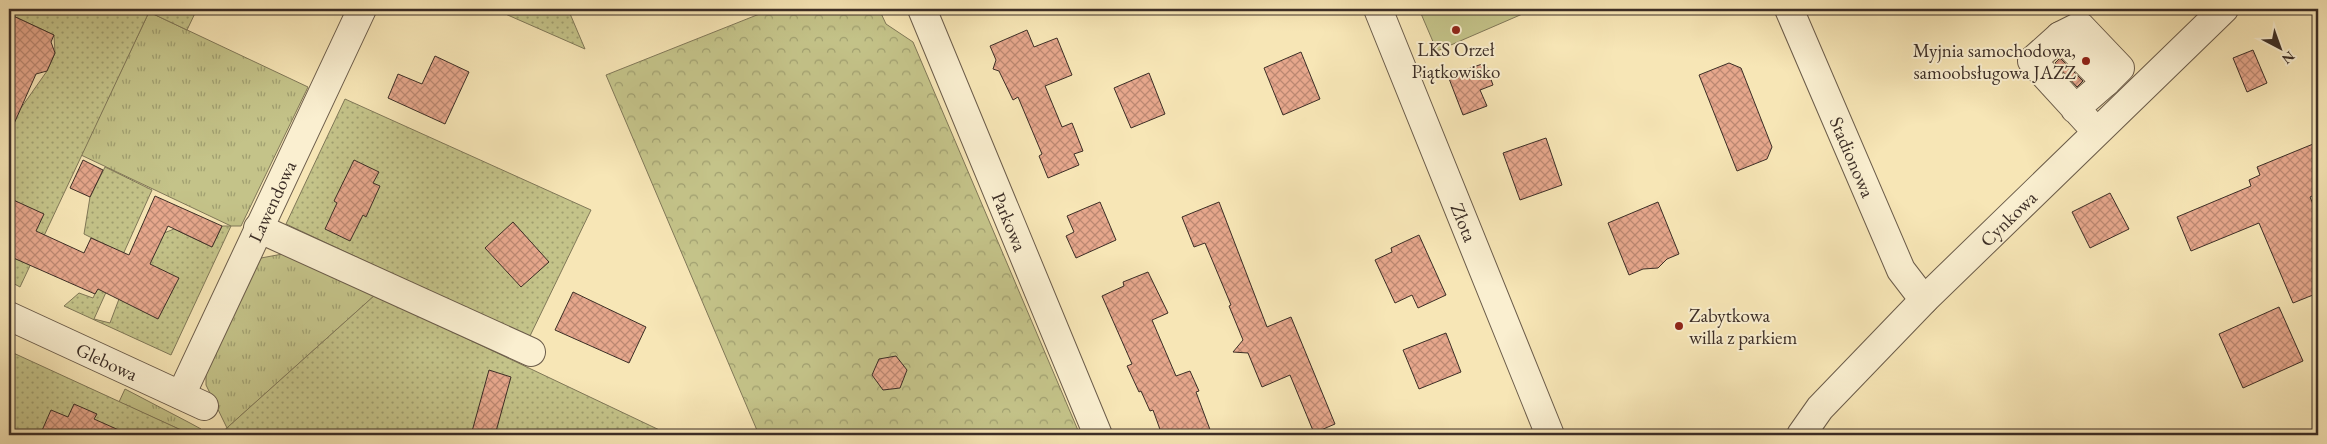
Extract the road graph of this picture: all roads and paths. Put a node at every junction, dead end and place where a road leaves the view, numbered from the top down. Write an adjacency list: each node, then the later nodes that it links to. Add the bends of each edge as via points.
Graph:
1 (362, 9): 8 (street, Lawendowa)
2 (922, 9): 13 (street, Parkowa)
3 (1378, 9): 14 (street, Złota)
4 (1789, 9): 9 (street, Stadionowa, via 1901,270)
5 (2224, 9): 7 (street, Cynkowa)
6 (2075, 109): 6 (street, via 2032,61 2060,36 2106,82); 7 (street)
7 (2096, 131): 9 (street, Cynkowa)
8 (258, 228): 11 (street); 12 (street, Lawendowa)
9 (1924, 300): 15 (street, Cynkowa, via 1820,408)
10 (9, 316): 12 (street, Glebowa)
11 (531, 352)
12 (193, 401)
13 (1098, 435)
14 (1550, 435)
15 (1801, 435)

